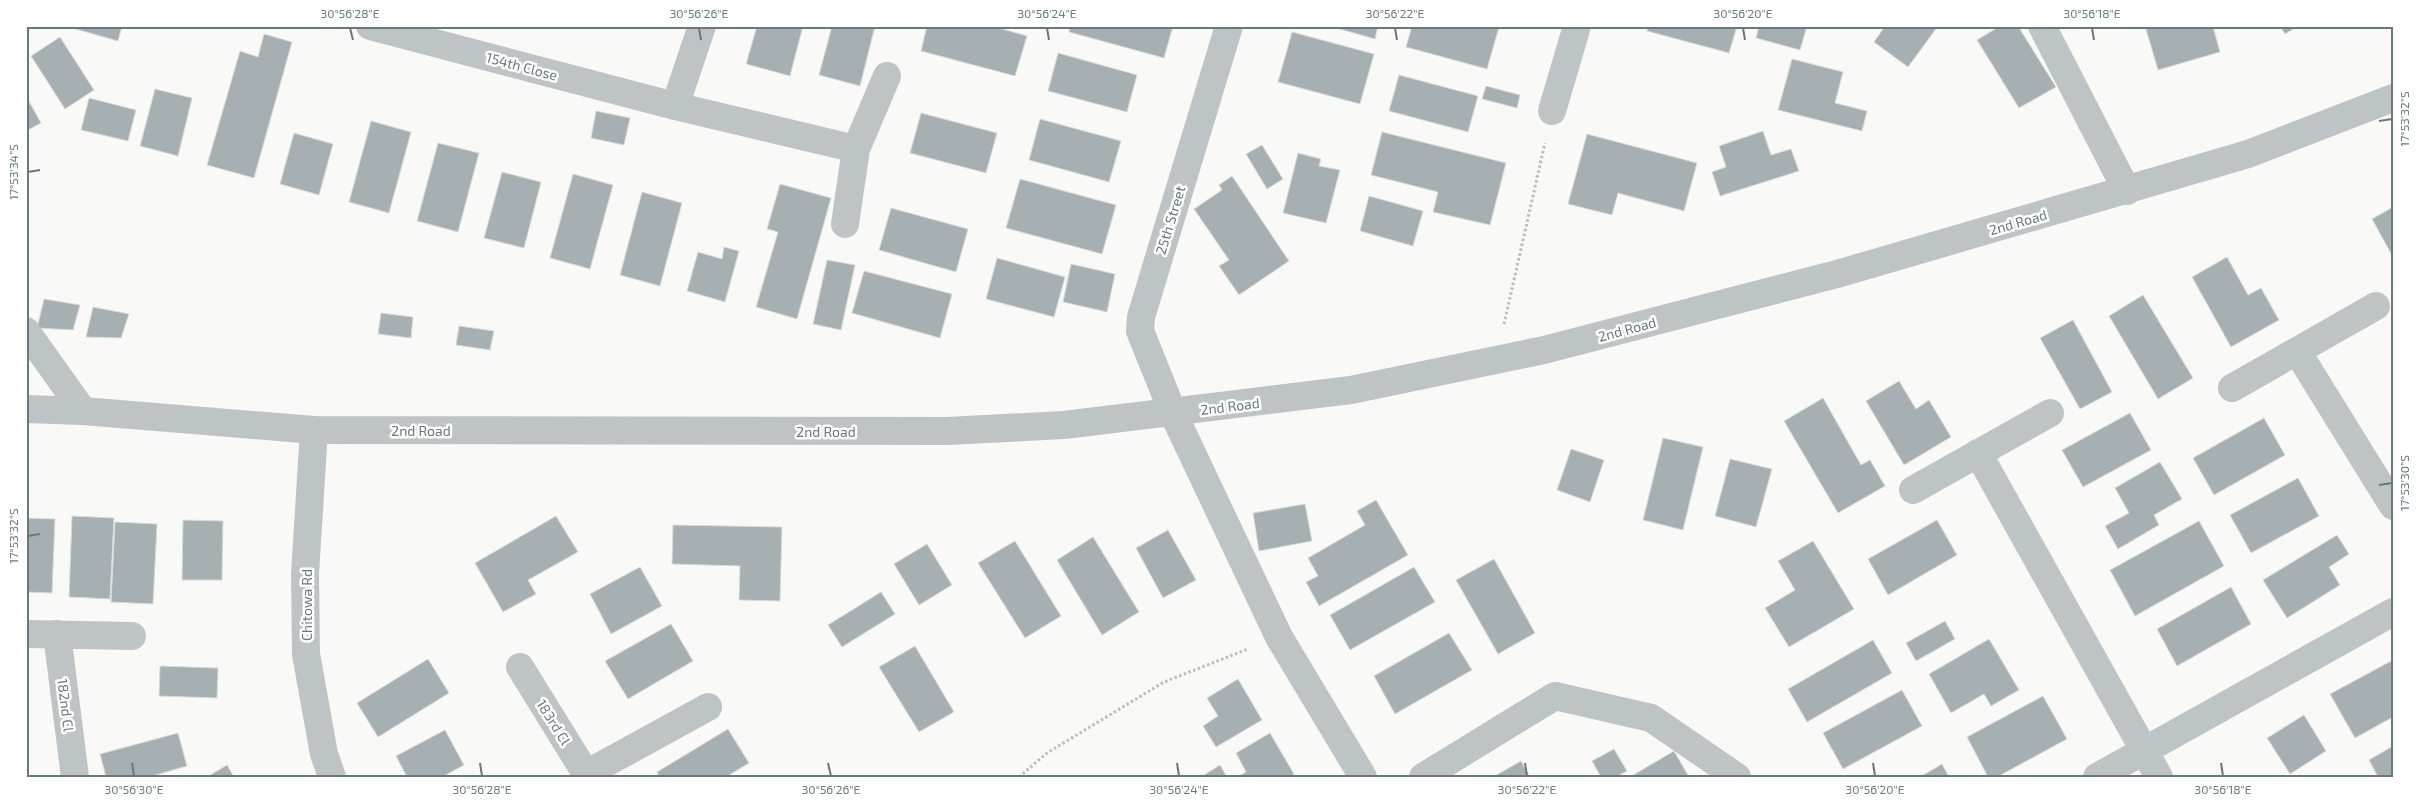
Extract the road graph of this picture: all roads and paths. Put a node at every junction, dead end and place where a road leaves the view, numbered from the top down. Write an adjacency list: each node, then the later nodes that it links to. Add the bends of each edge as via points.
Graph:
1 (370, 26): 8 (street, 154th Close)
2 (702, 26): 8 (street)
3 (1229, 26): 21 (street, 25th Street, via 1140,317 1140,331)
4 (1577, 26): 9 (street)
5 (2042, 26): 11 (street)
6 (887, 76): 10 (street)
7 (2393, 98): 11 (street, 2nd Road, via 2248,154)
8 (675, 106): 10 (street, 154th Close)
9 (1552, 111): 16 (path)
10 (856, 149): 12 (street)
11 (2127, 191): 16 (street, 2nd Road, via 1837,274)
12 (845, 224)
13 (2376, 306): 15 (street)
14 (26, 330): 19 (street)
15 (2297, 351): 17 (street); 25 (street)
16 (1496, 362): 21 (street, 2nd Road, via 1351,390)
17 (2232, 388)
18 (26, 410): 19 (street, 2nd Road)
19 (83, 411): 22 (street, 2nd Road)
20 (2050, 412): 23 (street)
21 (1173, 413): 22 (street, 2nd Road, via 1064,425 947,431); 30 (street, 25th Street)
22 (314, 430): 36 (street, Chitowa Rd, via 305,574 306,654 324,754)
23 (1978, 453): 24 (street); 33 (street)
24 (1913, 490)
25 (2393, 506)
26 (2393, 612): 33 (street)
27 (26, 634): 28 (street)
28 (57, 634): 29 (street); 35 (street, 182nd Cl)
29 (132, 636)
30 (1279, 638): 37 (path, via 1164,682 1047,753); 38 (street, 25th Street)
31 (520, 667): 34 (street, 183rd Cl)
32 (708, 707): 34 (street)
33 (2144, 750): 41 (street); 42 (street)
34 (587, 775)
35 (74, 777)
36 (332, 777)
37 (1019, 777)
38 (1363, 777)
39 (1424, 777): 40 (street, via 1555,696 1651,718)
40 (1737, 777)
41 (2097, 777)
42 (2159, 777)

